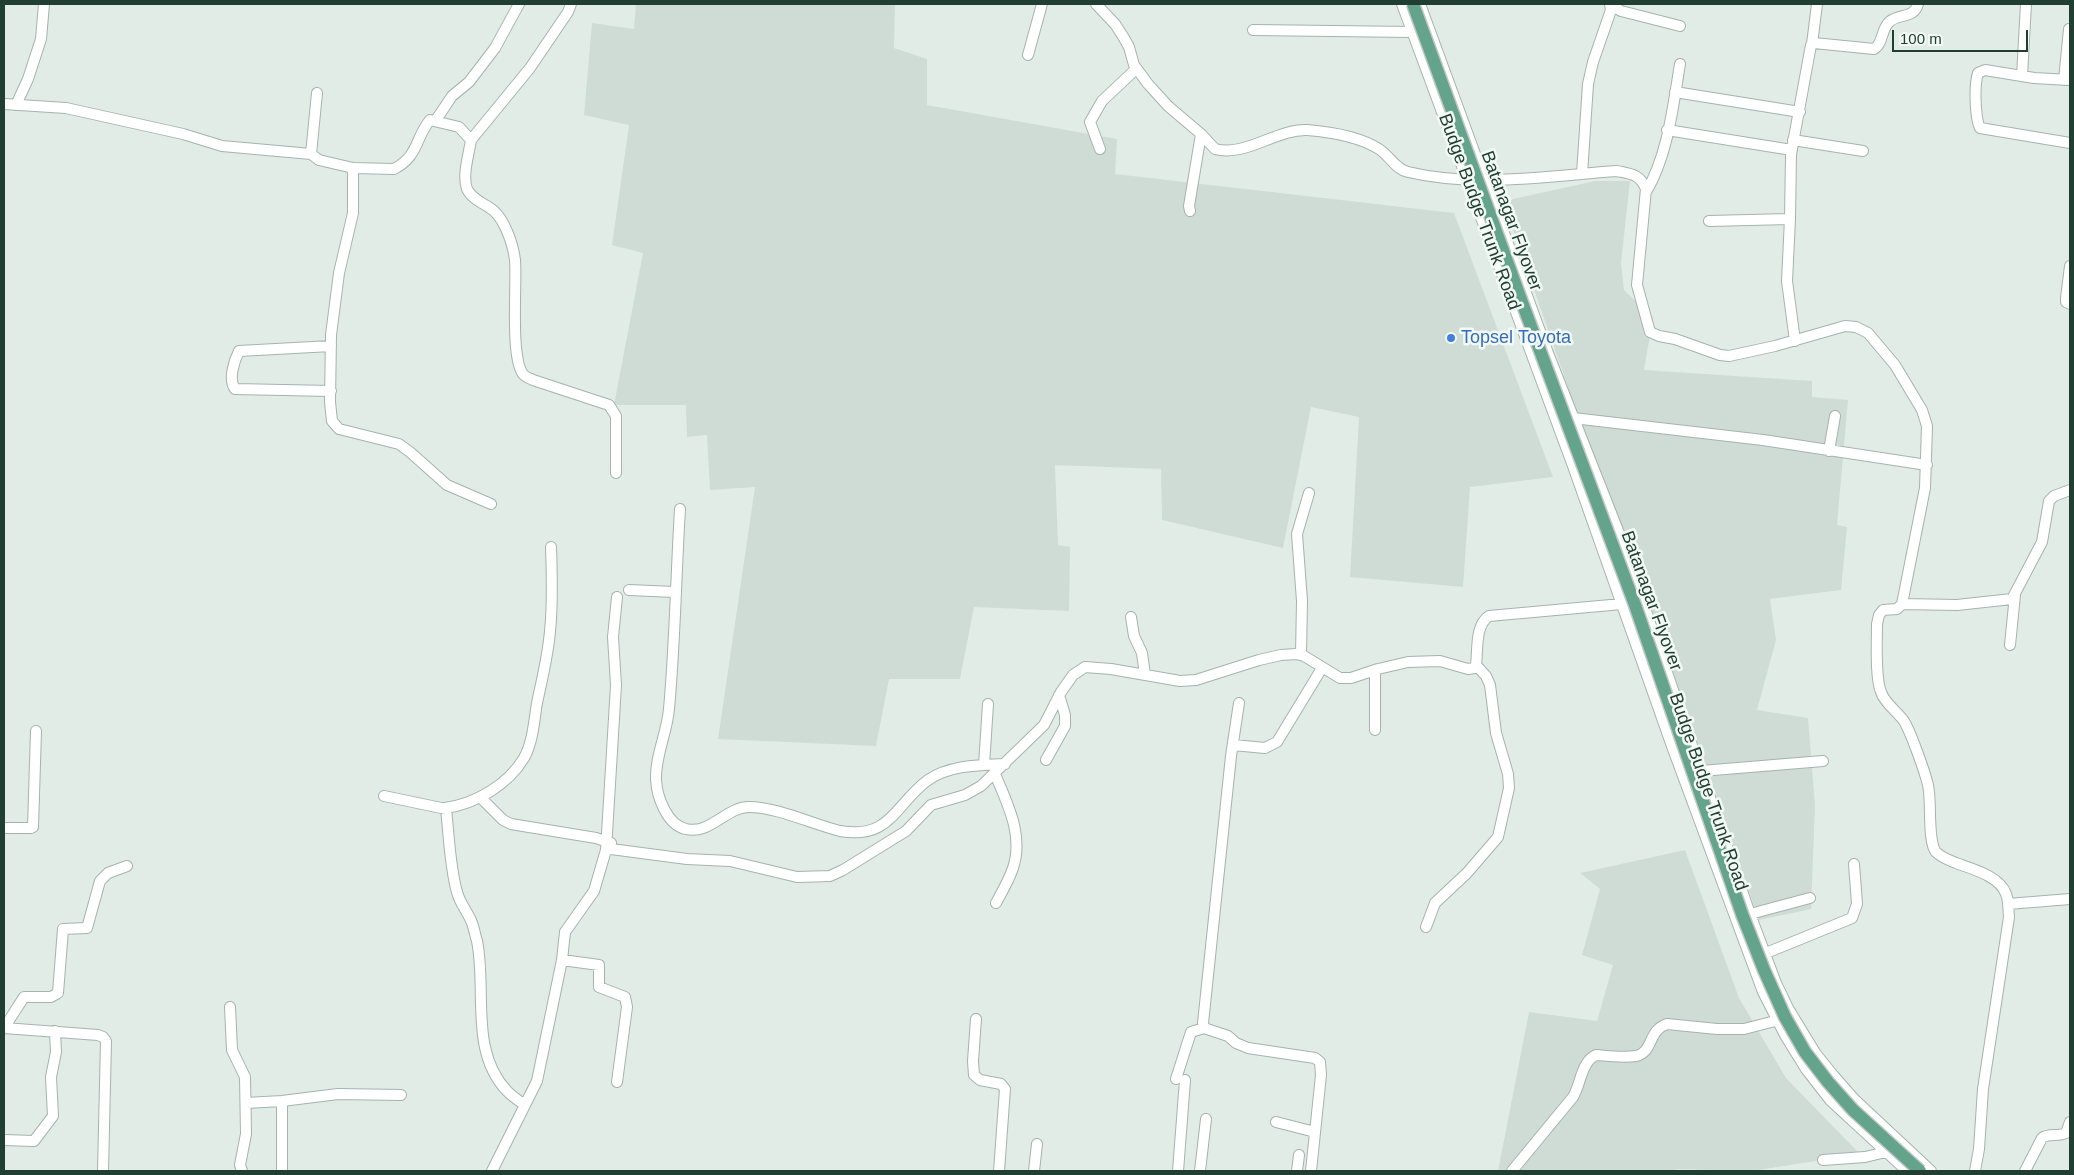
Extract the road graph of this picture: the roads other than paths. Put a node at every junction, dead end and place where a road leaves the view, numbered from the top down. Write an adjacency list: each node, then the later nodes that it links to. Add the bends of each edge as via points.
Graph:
1 (44, 4): 26 (street, via 41,40)
2 (520, 4): 28 (street, via 495,48 470,82 452,96)
3 (571, 4): 31 (street, via 530,68)
4 (1042, 4): 18 (street)
5 (1096, 4): 20 (street, via 1124,38)
6 (1402, 4): 16 (street, Budge Budge Trunk Road)
7 (1413, 4): 133 (main road, Batanagar Flyover, bridge, via 1635,605 1764,970 1789,1024 1828,1082 1853,1110)
8 (1420, 4): 40 (street, Budge Budge Trunk Road)
9 (1610, 4): 13 (street, via 1621,11); 38 (street, via 1611,10 1588,84)
10 (1817, 4): 17 (street)
11 (1918, 4): 17 (street, via 1911,14 1892,19 1887,24 1874,49)
12 (2026, 4): 21 (street)
13 (1680, 26)
14 (2068, 29): 22 (street)
15 (1253, 30): 16 (street)
16 (1412, 32): 39 (street, Budge Budge Trunk Road)
17 (1812, 44): 27 (street)
18 (1028, 55)
19 (1680, 64): 23 (street)
20 (1136, 69): 30 (street, via 1168,106); 34 (street, via 1102,100 1090,122)
21 (2022, 76): 22 (street); 32 (street, via 1985,70 1978,73 1980,128)
22 (2067, 80)
23 (1675, 92): 27 (street); 29 (street)
24 (317, 93): 36 (street)
25 (4, 104): 26 (street)
26 (16, 105): 36 (street, via 66,108 222,146)
27 (1800, 112): 33 (street)
28 (436, 120): 31 (street, via 459,127); 37 (street, via 425,125 416,148 399,166)
29 (1667, 130): 33 (street); 41 (street, via 1663,154)
30 (1201, 134): 39 (street, via 1219,150 1299,130 1343,135 1381,150 1401,170); 42 (street)
31 (471, 140): 54 (street, via 465,180 468,191 501,219 515,258 514,306 520,369 533,380 609,404 616,416)
32 (2070, 143)
33 (1793, 145): 35 (street); 43 (street)
34 (1100, 148)
35 (1863, 151)
36 (311, 154): 37 (street, via 319,160)
37 (353, 168): 48 (street, via 353,212 339,273)
38 (1582, 174): 40 (street); 41 (street, via 1616,171 1637,175)
39 (1467, 179): 40 (street); 64 (street, Budge Budge Trunk Road)
40 (1485, 180): 51 (street, Budge Budge Trunk Road)
41 (1646, 192): 47 (street, via 1637,285 1650,332 1729,356)
42 (1190, 211)
43 (1790, 219): 44 (street); 47 (street, via 1787,282)
44 (1709, 221)
45 (2070, 266): 46 (street, via 2066,298)
46 (2070, 304)
47 (1795, 341): 53 (street, via 1845,326 1868,333 1896,365 1922,410 1927,426)
48 (331, 346): 49 (street); 49 (street, via 238,351 232,380 235,389)
49 (331, 391): 57 (street, via 332,421 337,428 399,444 448,485)
50 (1835, 416): 52 (street)
51 (1573, 418): 52 (street); 83 (street, Budge Budge Trunk Road, via 1619,533)
52 (1829, 451): 53 (street)
53 (1927, 465): 65 (street, via 1926,488)
54 (616, 473)
55 (2070, 490): 62 (street, via 2049,501 2042,542)
56 (1309, 493): 68 (street, via 1297,534 1302,601)
57 (491, 504)
58 (680, 509): 61 (street)
59 (551, 547): 86 (street, via 550,632 531,739 519,765)
60 (629, 590): 61 (street)
61 (675, 592): 82 (street, via 669,710 656,778 663,806 680,826 702,829 740,808 749,807 778,812 840,831 867,831 894,815 928,780 950,770)
62 (2015, 595): 65 (street, via 2008,600 1957,605); 67 (street)
63 (617, 597): 89 (street, via 614,637 616,685)
64 (1622, 604): 69 (street, via 1489,616 1479,630); 103 (street, Budge Budge Trunk Road, via 1719,875)
65 (1902, 604): 95 (street, via 1897,609 1883,610 1879,615 1878,681 1889,706 1905,723 1928,782 1935,851 2001,885)
66 (1131, 617): 72 (street)
67 (2010, 645)
68 (1301, 656): 70 (street); 72 (street, via 1281,655 1196,680 1180,681)
69 (1476, 665): 71 (street, via 1468,669 1440,661 1408,662); 97 (street, via 1490,686 1496,733 1509,788 1498,837 1436,903)
70 (1322, 668): 71 (street, via 1340,678 1351,678); 78 (street, via 1277,742 1265,748)
71 (1374, 670): 76 (street)
72 (1145, 675): 73 (street, via 1085,667 1073,675)
73 (1059, 695): 79 (street, via 1065,726); 81 (street, via 1044,724)
74 (1239, 703): 78 (street)
75 (988, 704): 82 (street)
76 (1375, 730)
77 (36, 731): 88 (street, via 34,827)
78 (1233, 744): 105 (street)
79 (1046, 760)
80 (1823, 761): 83 (street)
81 (1005, 764): 82 (street); 84 (street)
82 (984, 765)
83 (1701, 771): 96 (street, Budge Budge Trunk Road)
84 (995, 774): 89 (street, via 965,795 930,805 906,831 830,876 797,877 730,861 687,860 617,850); 94 (street, via 1013,818 1016,837 1014,865)
85 (384, 796): 87 (street)
86 (480, 797): 87 (street); 89 (street, via 511,824)
87 (445, 808): 111 (street, via 456,891 472,922 477,944 482,987 482,1035 487,1054 502,1085)
88 (4, 828)
89 (606, 845): 99 (street, via 594,891 565,932)
90 (1854, 864): 98 (street, via 1857,904 1852,918)
91 (127, 866): 104 (street, via 108,873 100,881 87,928 63,929 58,993 51,997 24,997)
92 (1810, 898): 96 (street)
93 (2070, 899): 95 (street)
94 (996, 903)
95 (2008, 904): 135 (street, via 2009,917 1983,1089)
96 (1750, 914): 98 (street, Budge Budge Trunk Road)
97 (1426, 927)
98 (1766, 953): 101 (street, Budge Budge Trunk Road)
99 (562, 960): 107 (street, via 599,966 599,987 625,997 628,1007); 111 (street, via 537,1081)
100 (230, 1007): 110 (street, via 232,1050 244,1073)
101 (1793, 1017): 103 (street); 134 (street, Budge Budge Trunk Road, via 1816,1054 1855,1100)
102 (976, 1019): 125 (street, via 974,1075 980,1080 1001,1084 1004,1089)
103 (1776, 1021): 118 (street, Budge Budge Trunk Road, via 1830,1100); 131 (street, via 1744,1029 1667,1024 1654,1032 1648,1048 1636,1056 1596,1055 1590,1058 1573,1097)
104 (4, 1028): 106 (street)
105 (1204, 1028): 115 (street, via 1228,1036 1248,1048 1318,1059 1322,1067); 127 (street, via 1191,1032 1181,1080)
106 (55, 1032): 116 (street, via 56,1052 51,1077 54,1116 34,1141); 121 (street, via 98,1035 106,1041)
107 (617, 1082)
108 (401, 1095): 109 (street, via 338,1094)
109 (282, 1101): 110 (street); 123 (street)
110 (246, 1103): 122 (street)
111 (525, 1105): 124 (street)
112 (1206, 1119): 128 (street)
113 (1276, 1122): 115 (street)
114 (2070, 1122): 136 (street, via 2066,1133 2042,1138)
115 (1315, 1132): 130 (street)
116 (4, 1140)
117 (1037, 1144): 126 (street)
118 (1886, 1152): 120 (street); 132 (street, Budge Budge Trunk Road)
119 (1299, 1155): 129 (street)
120 (1823, 1160)
121 (103, 1171)
122 (242, 1171)
123 (282, 1171)
124 (492, 1171)
125 (999, 1171)
126 (1034, 1171)
127 (1178, 1171)
128 (1200, 1171)
129 (1297, 1171)
130 (1311, 1171)
131 (1512, 1171)
132 (1906, 1171)
133 (1920, 1171)
134 (1930, 1171)
135 (1976, 1171)
136 (2025, 1171)

